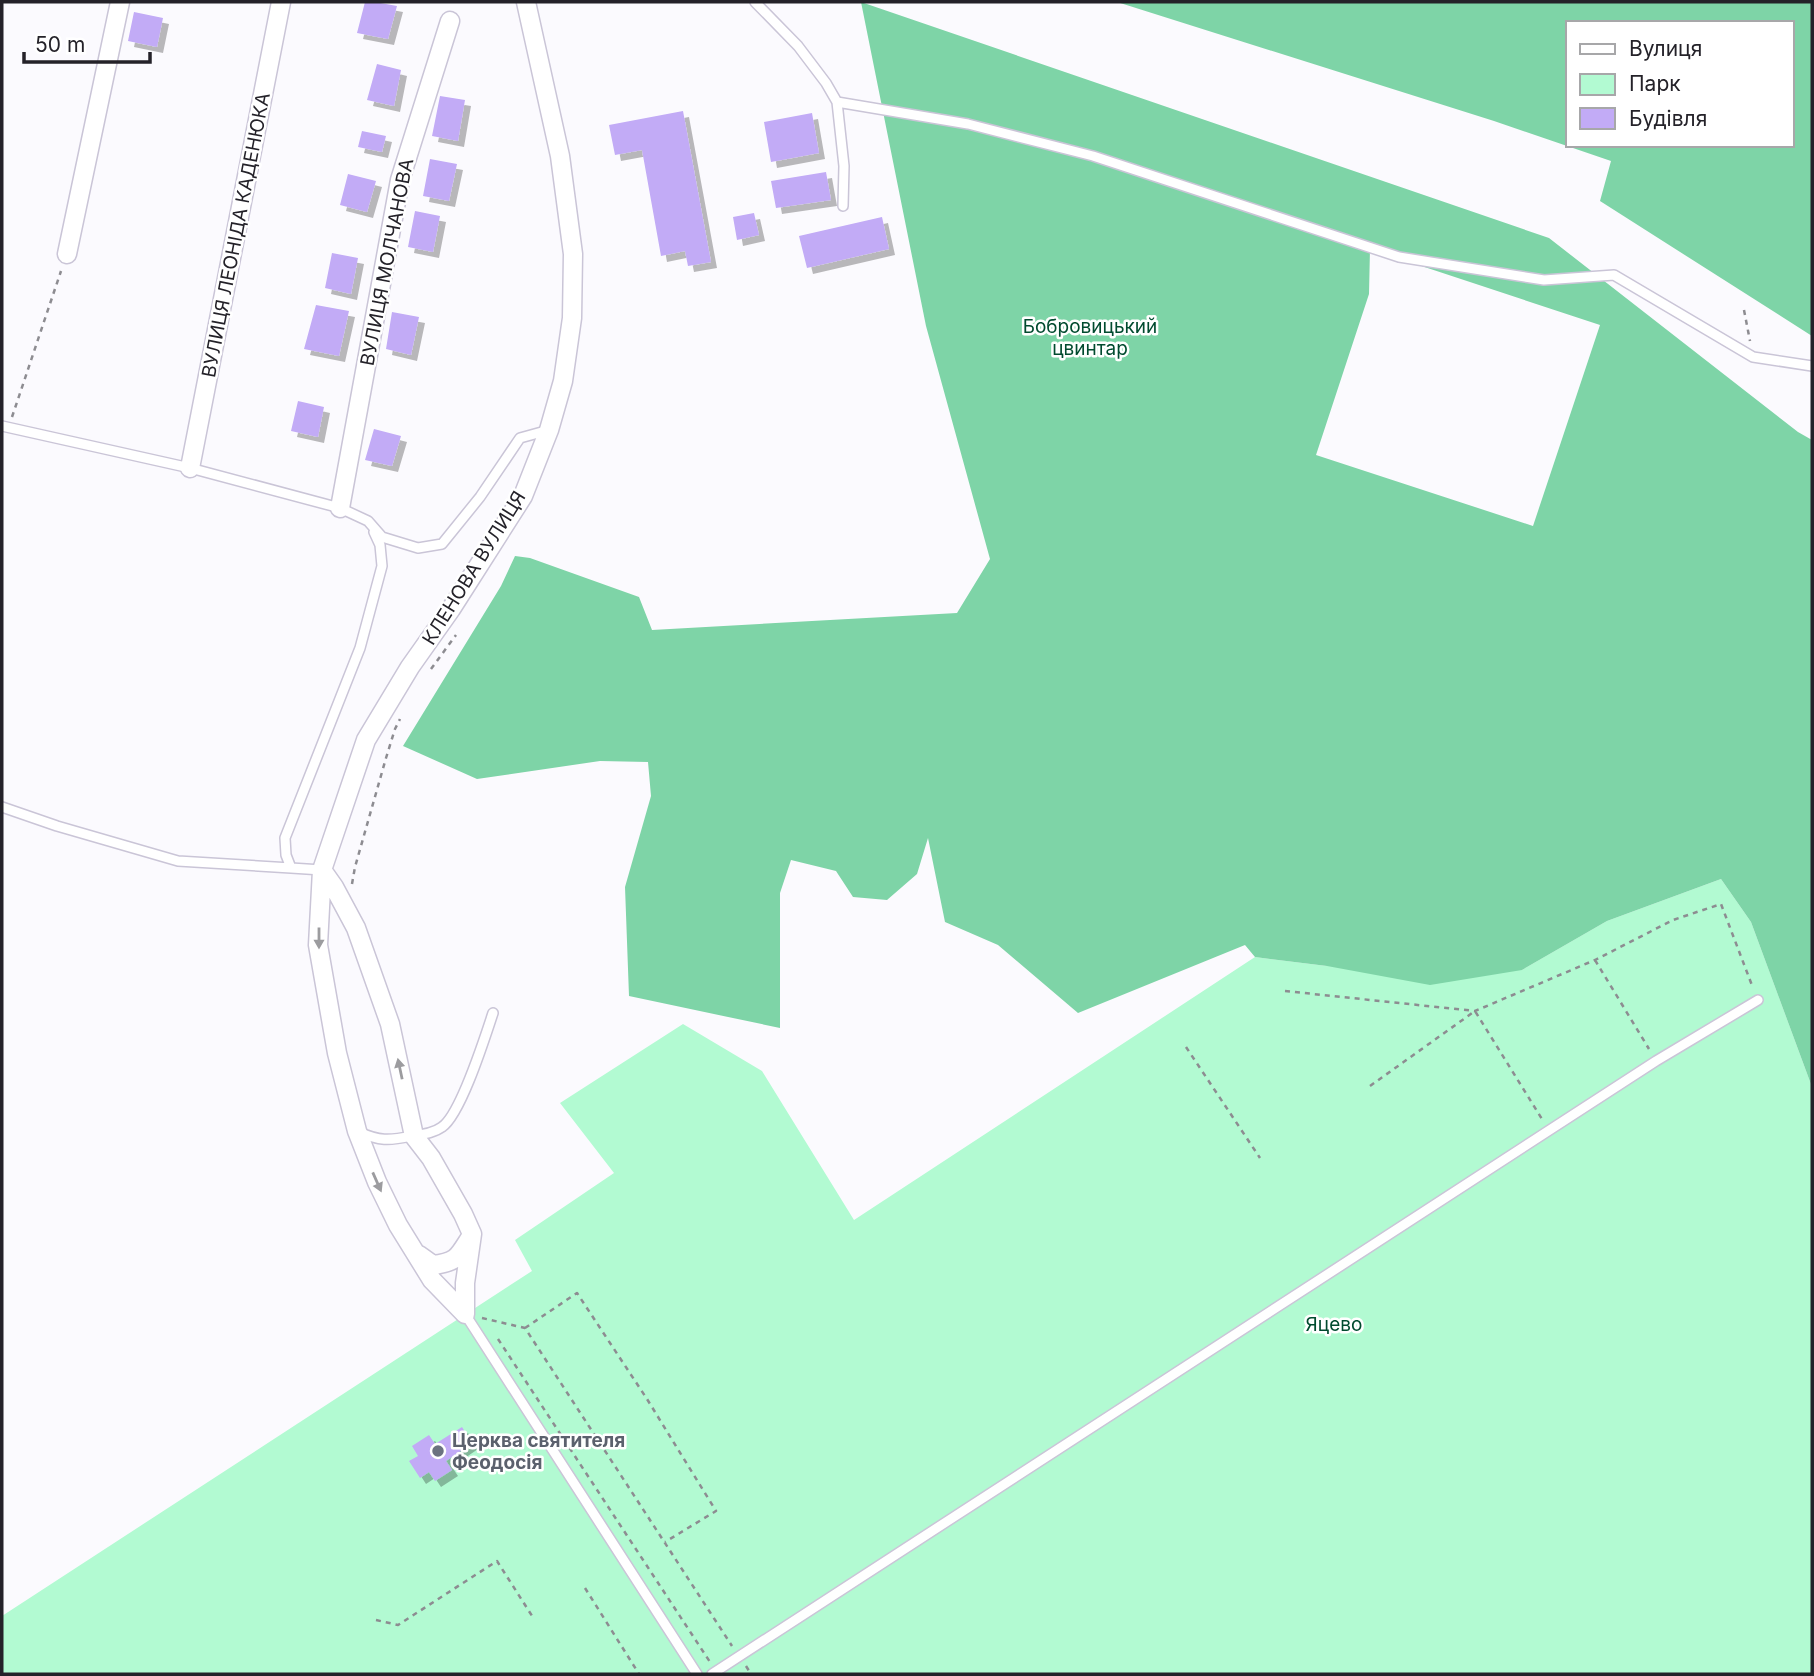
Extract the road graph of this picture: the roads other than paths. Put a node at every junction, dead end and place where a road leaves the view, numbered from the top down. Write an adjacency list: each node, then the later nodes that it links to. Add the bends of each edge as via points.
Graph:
1 (120, 2): 8 (street)
2 (281, 2): 12 (street, ВУЛИЦЯ ЛЕОНІДА КАДЕНЮКА)
3 (526, 2): 11 (street, КЛЕНОВА ВУЛИЦЯ, via 560,156 573,254 572,318 563,381)
4 (755, 2): 6 (lane, via 798,46)
5 (450, 21): 13 (street, ВУЛИЦЯ МОЛЧАНОВА, via 400,180)
6 (837, 102): 7 (lane); 9 (lane, via 968,124 1093,156 1399,257 1544,280 1614,275 1753,357)
7 (843, 206)
8 (67, 254)
9 (1812, 366)
10 (5, 427): 12 (lane)
11 (549, 430): 14 (lane, via 520,438 442,544 418,548 382,537); 17 (street, КЛЕНОВА ВУЛИЦЯ, via 523,496 366,740)
12 (190, 468): 13 (lane)
13 (340, 508): 14 (lane)
14 (368, 521): 16 (lane, via 380,545 382,566 360,648 285,838)
15 (2, 807): 16 (lane, via 178,861)
16 (291, 868): 17 (lane)
17 (322, 870): 20 (street, КЛЕНОВА ВУЛИЦЯ, one-way to 20, via 318,945 337,1053); 21 (street, one-way to 17, via 390,1024 356,928)
18 (1758, 1000): 25 (lane, via 1656,1061)
19 (493, 1013): 21 (lane, via 455,1111 443,1127)
20 (357, 1131): 21 (lane, via 375,1139); 23 (street, КЛЕНОВА ВУЛИЦЯ, one-way to 23, via 377,1182)
21 (414, 1136): 22 (street)
22 (472, 1234): 23 (street, via 450,1263 433,1265); 24 (street)
23 (416, 1254): 24 (street, КЛЕНОВА ВУЛИЦЯ, via 432,1280)
24 (465, 1314): 26 (lane)
25 (714, 1673)
26 (698, 1674)

